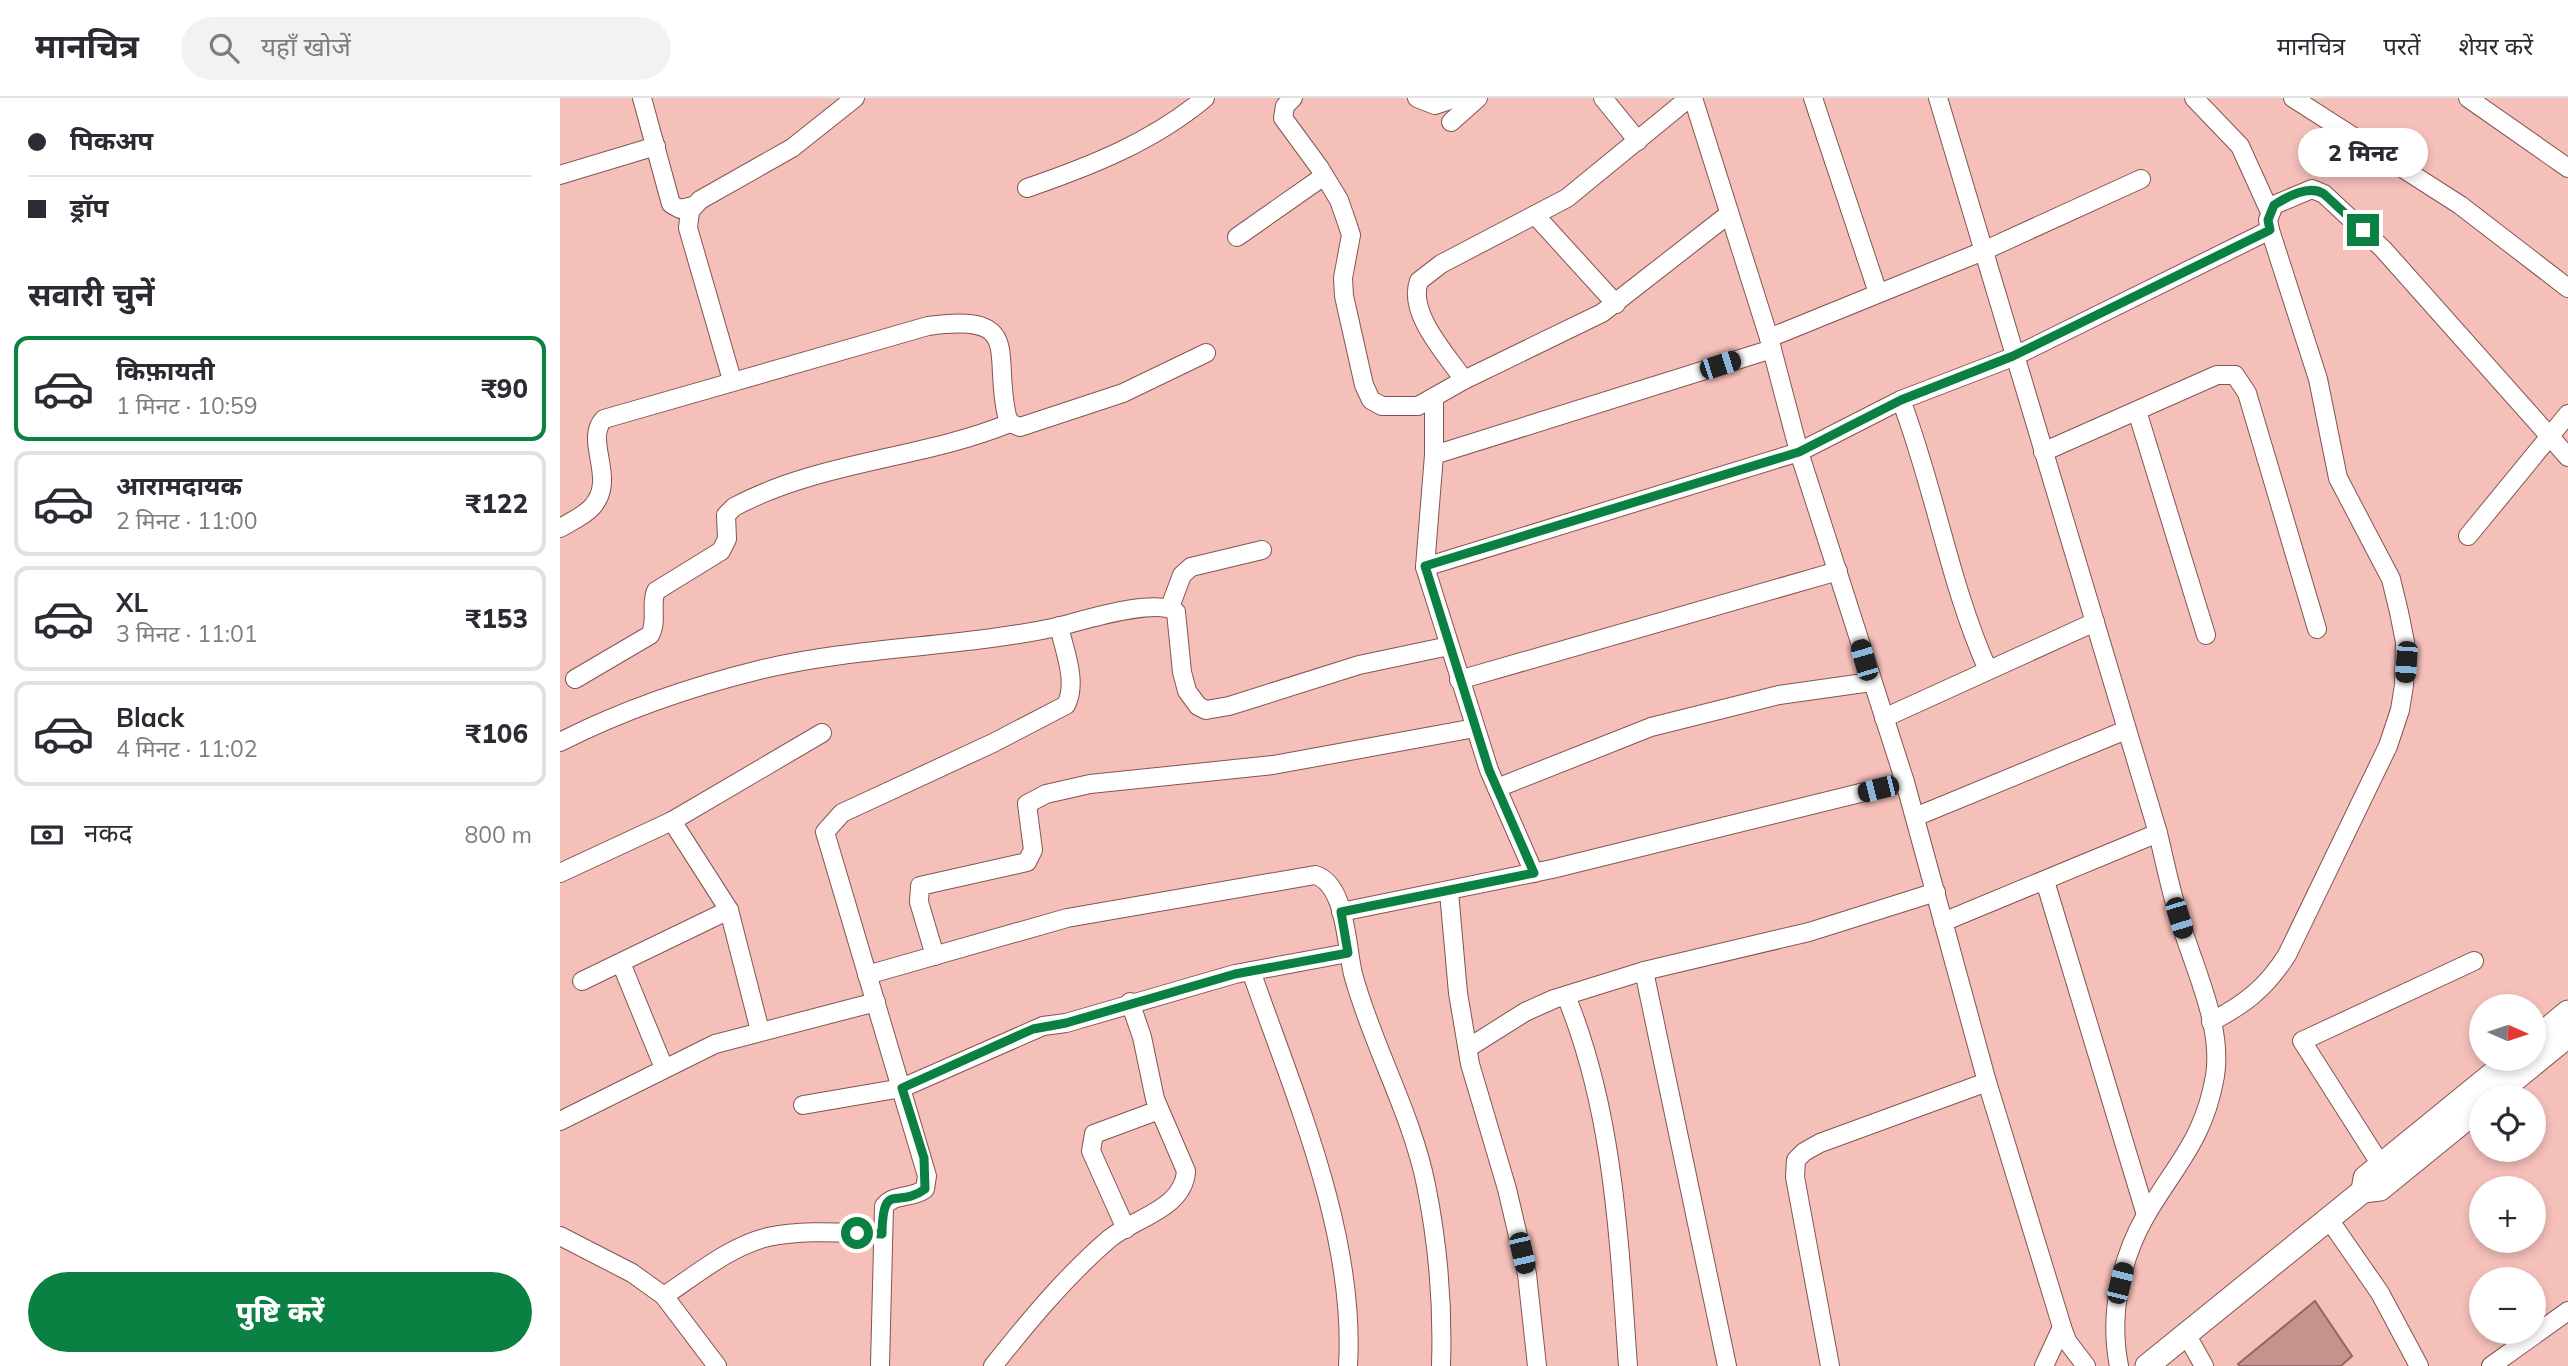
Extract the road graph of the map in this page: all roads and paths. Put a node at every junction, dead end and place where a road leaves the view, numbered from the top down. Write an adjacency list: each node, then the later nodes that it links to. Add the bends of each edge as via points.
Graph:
1 (642, 98): 17 (street)
2 (855, 98): 23 (street, via 792,148)
3 (1205, 98): 22 (street, via 1153,137)
4 (1293, 98): 20 (street, via 1284,106 1283,118)
5 (1418, 98): 6 (street, via 1435,105)
6 (1456, 98)
7 (1478, 98): 15 (street)
8 (1603, 98): 16 (street)
9 (1691, 98): 16 (street); 24 (street)
10 (1812, 98): 30 (street)
11 (1938, 98): 28 (street)
12 (2194, 98): 26 (street, via 2240,146)
13 (2293, 98): 29 (street, via 2460,205)
14 (2468, 98): 18 (street)
15 (1451, 122)
16 (1638, 141): 25 (street, via 1567,198)
17 (656, 146): 19 (street); 23 (street, via 671,204 680,209)
18 (2568, 168)
19 (560, 175)
20 (1324, 176): 27 (street); 37 (street, via 1339,200 1350,236 1344,296 1371,400 1405,408)
21 (2141, 179): 28 (street)
22 (1027, 188)
23 (693, 206): 35 (street, via 688,228)
24 (1729, 214): 31 (street); 32 (street)
25 (1535, 215): 31 (street); 36 (street, via 1441,264 1419,281 1420,309)
26 (2270, 221): 34 (street); 42 (street, via 2283,200 2305,191 2324,194 2383,248); 92 (street, via 2318,379 2338,478 2391,579 2405,642 2404,685 2388,746 2287,955 2271,981 2253,998)
27 (1237, 237)
28 (1982, 252): 30 (street); 34 (street)
29 (2568, 288)
30 (1878, 293): 32 (street)
31 (1616, 304): 36 (street)
32 (1770, 343): 43 (street); 45 (street)
33 (1206, 353): 41 (street, via 1111,397 1030,425)
34 (2013, 356): 38 (street); 44 (street)
35 (732, 380): 41 (street, via 928,326 971,324 990,330 1002,349); 47 (street, via 604,418 597,435 603,474 597,500 591,509)
36 (1464, 380): 37 (street)
37 (1434, 399): 45 (street)
38 (1901, 400): 43 (street); 58 (street, via 1933,493 1967,621)
39 (2137, 411): 44 (street); 55 (street, via 2217,375 2235,375 2242,383); 56 (street)
40 (2568, 415): 42 (street)
41 (1010, 423): 59 (street, via 844,466 734,507 726,515 728,533 722,551 656,591 650,635)
42 (2550, 437): 46 (street); 48 (street)
43 (1799, 452): 50 (street); 51 (street)
44 (2043, 452): 53 (street)
45 (1434, 455): 50 (street)
46 (2568, 457)
47 (560, 528)
48 (2468, 536)
49 (1262, 550): 52 (street, via 1191,567 1178,582)
50 (1425, 566): 57 (street)
51 (1838, 571): 60 (street); 61 (street)
52 (1170, 607): 54 (street); 57 (street, via 1178,617 1187,691 1206,710 1359,665)
53 (2095, 622): 58 (street); 64 (street)
54 (1059, 626): 66 (street, via 1007,638 845,654 760,670 621,713); 86 (street, via 1071,688 1066,705 842,813 827,826 825,841)
55 (2317, 629)
56 (2206, 635)
57 (1448, 646): 60 (street)
58 (1988, 670): 62 (street)
59 (575, 679)
60 (1459, 680): 63 (street)
61 (1871, 682): 62 (street); 68 (street, via 1779,695 1651,727)
62 (1884, 718): 67 (street)
63 (1475, 728): 68 (street); 81 (street, via 1329,756 1090,784 1036,798 1027,804 1033,850 1027,862 920,886 919,902)
64 (2126, 730): 69 (street); 71 (street)
65 (822, 733): 70 (street)
66 (560, 742)
67 (1905, 782): 69 (street); 73 (street)
68 (1497, 788): 73 (street)
69 (1915, 817): 76 (street)
70 (672, 821): 72 (street); 77 (street)
71 (2158, 834): 74 (street); 92 (street)
72 (560, 873)
73 (1534, 873): 75 (street)
74 (2045, 881): 79 (street); 108 (street)
75 (1449, 892): 78 (street); 96 (street)
76 (1936, 892): 79 (street); 85 (street, via 1809,932)
77 (729, 910): 83 (street); 94 (street)
78 (1341, 912): 80 (street); 81 (street, via 1331,883 1315,875 1067,918)
79 (1943, 922): 99 (street)
80 (1348, 953): 84 (street); 121 (street, via 1426,1185 1440,1289)
81 (935, 956): 86 (street)
82 (2474, 961): 106 (street, via 2302,1041)
83 (621, 962): 87 (street); 97 (street)
84 (1251, 971): 90 (street); 120 (street, via 1330,1210 1348,1315)
85 (1644, 971): 88 (street); 124 (street)
86 (867, 975): 89 (street)
87 (582, 981)
88 (1566, 996): 96 (street, via 1525,1012); 123 (street, via 1585,1043 1603,1124)
89 (876, 1002): 94 (street); 101 (street)
90 (1130, 1002): 101 (street, via 1021,1034); 103 (street)
91 (2568, 1012): 93 (main road)
92 (2211, 1022): 108 (street, via 2215,1073 2202,1124 2192,1148)
93 (2546, 1030)
94 (760, 1031): 97 (street)
95 (2568, 1037): 100 (main road)
96 (1468, 1048): 122 (street, via 1527,1274)
97 (664, 1068): 105 (street)
98 (2496, 1071): 106 (main road)
99 (1987, 1082): 115 (street); 125 (street, via 1820,1143 1796,1160 1795,1177)
100 (2508, 1085)
101 (902, 1088): 102 (street); 111 (street, via 924,1158 927,1184 920,1193 889,1200 884,1206)
102 (803, 1105)
103 (1159, 1110): 110 (street, via 1186,1171 1185,1181 1168,1203); 110 (street, via 1094,1134 1091,1140 1091,1150)
104 (2469, 1117): 107 (main road, via 2380,1189)
105 (560, 1121)
106 (2381, 1165): 107 (main road, via 2362,1182)
107 (2363, 1191): 109 (main road)
108 (2146, 1215): 128 (street, via 2120,1283 2115,1346)
109 (2328, 1218): 116 (main road); 131 (street, via 2380,1293)
110 (1126, 1228): 119 (street, via 1110,1238 1031,1318)
111 (882, 1234): 113 (street, via 765,1237 733,1251); 118 (street)
112 (560, 1236): 113 (street, via 632,1273)
113 (664, 1296): 117 (street)
114 (2568, 1311): 132 (street)
115 (2062, 1327): 126 (street); 127 (street, via 2067,1342)
116 (2186, 1334): 129 (main road); 130 (street)
117 (717, 1366)
118 (880, 1366)
119 (993, 1366)
120 (1348, 1366)
121 (1441, 1366)
122 (1536, 1366)
123 (1628, 1366)
124 (1727, 1366)
125 (1830, 1366)
126 (2044, 1366)
127 (2086, 1366)
128 (2119, 1366)
129 (2148, 1366)
130 (2204, 1366)
131 (2419, 1366)
132 (2491, 1366)

